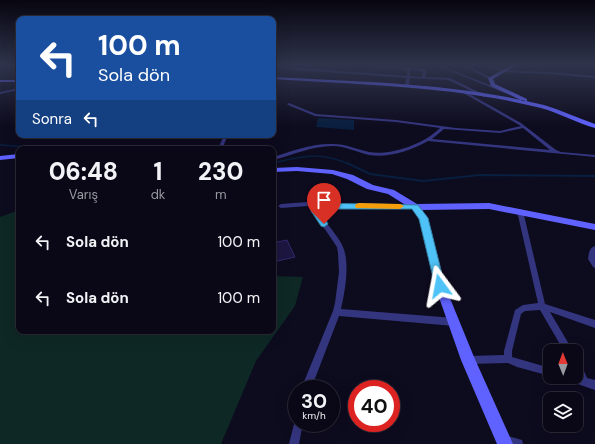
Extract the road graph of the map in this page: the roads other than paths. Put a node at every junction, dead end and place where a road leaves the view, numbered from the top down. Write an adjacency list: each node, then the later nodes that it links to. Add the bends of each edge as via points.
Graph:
1 (402, 86): 2 (street)
2 (407, 86): 8 (street)
3 (463, 86): 10 (street)
4 (490, 86): 9 (street)
5 (494, 86): 9 (street)
6 (16, 90): 7 (street)
7 (0, 93)
8 (466, 93): 10 (street); 15 (street)
9 (511, 94): 12 (street)
10 (485, 96): 12 (street)
11 (289, 104): 14 (street, via 315,116)
12 (543, 107): 13 (street)
13 (595, 126)
14 (443, 127): 15 (street, via 500,132); 16 (street, via 438,134)
15 (524, 127): 17 (street)
16 (428, 140): 17 (street); 21 (street, via 399,151 374,154 338,145 323,145)
17 (557, 152): 19 (street)
18 (16, 156): 20 (street)
19 (595, 156)
20 (0, 158)
21 (276, 158)
22 (276, 170): 25 (street, via 333,172 370,187 391,192)
23 (282, 206): 24 (street)
24 (315, 206): 25 (street); 31 (street, via 341,248 342,282)
25 (415, 207): 26 (street, via 489,206); 32 (street, via 424,218 440,286)
26 (520, 211): 27 (street); 30 (street)
27 (595, 227)
28 (595, 248): 29 (street, via 591,259)
29 (595, 265)
30 (542, 306): 33 (street); 34 (street); 35 (street, via 522,308 518,312)
31 (337, 312): 32 (street); 38 (street)
32 (454, 322): 36 (street)
33 (595, 324)
34 (565, 344)
35 (508, 358): 36 (street); 37 (street)
36 (468, 360): 42 (street)
37 (543, 370)
38 (310, 380)
39 (584, 381): 40 (street)
40 (595, 385)
41 (296, 432): 43 (street)
42 (504, 442): 44 (street)
43 (294, 444)
44 (518, 444)

